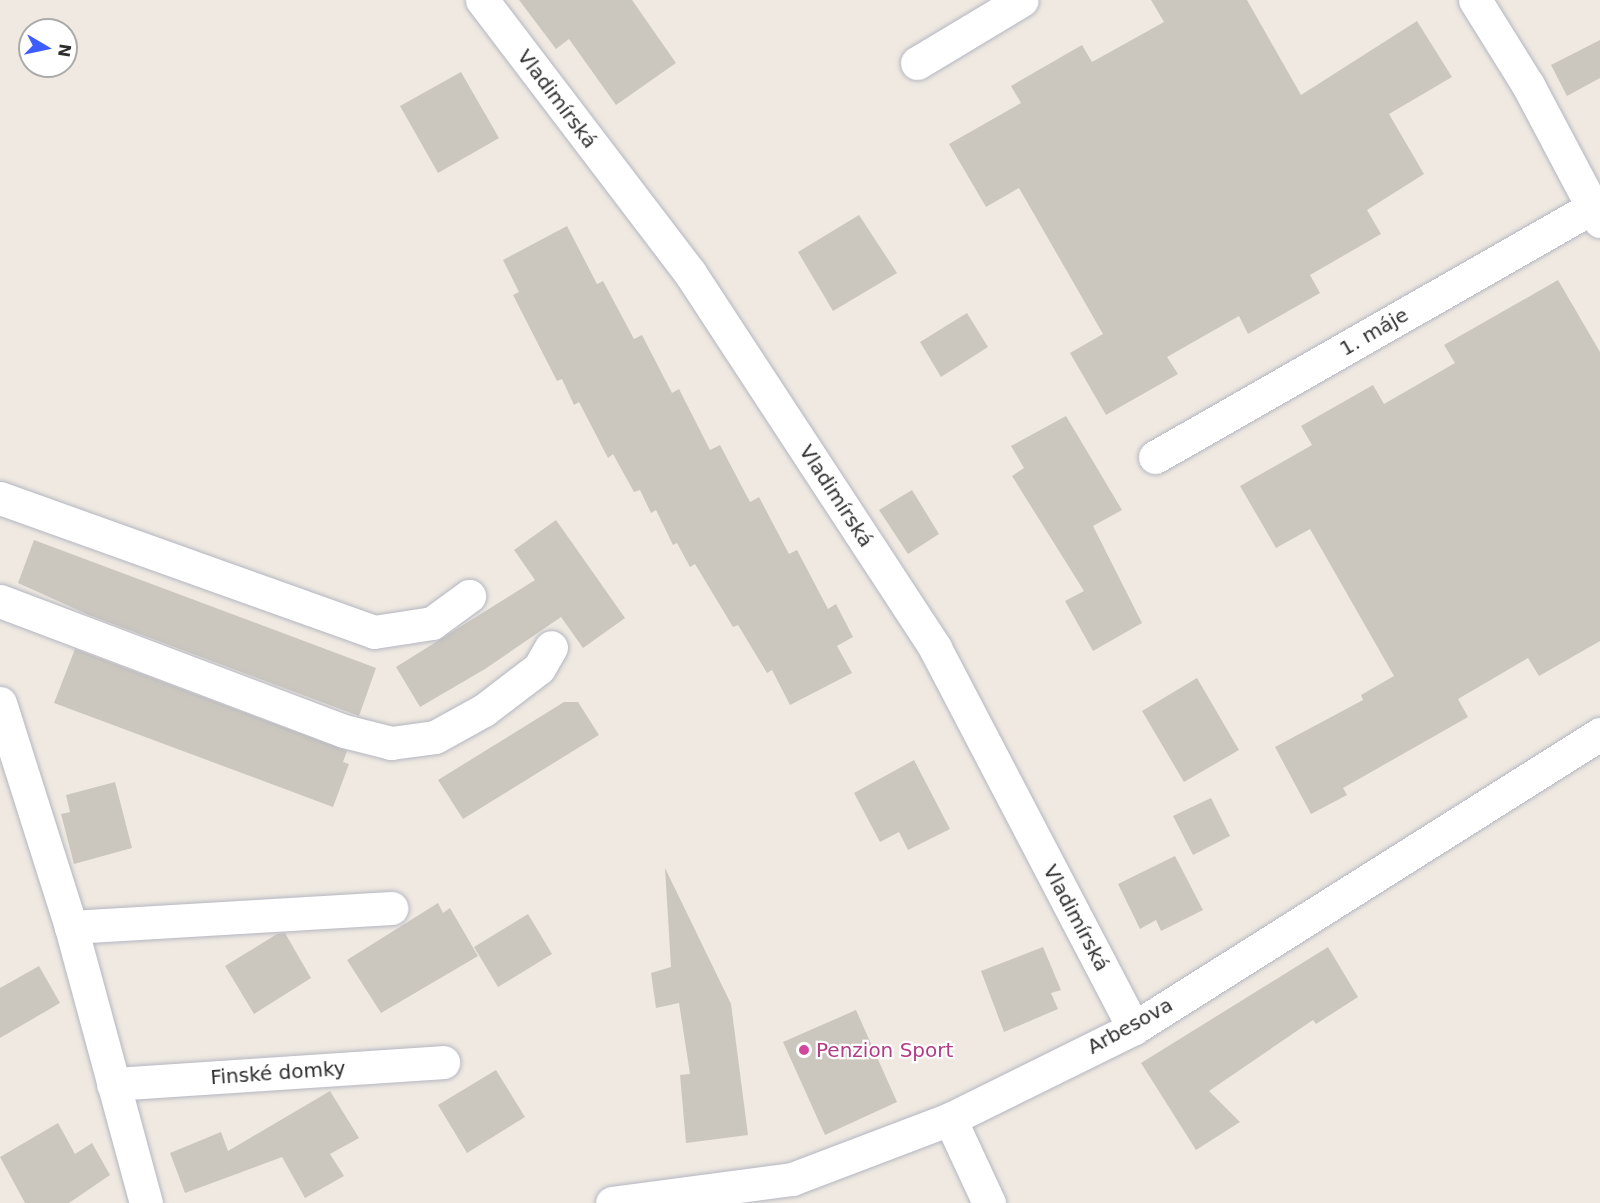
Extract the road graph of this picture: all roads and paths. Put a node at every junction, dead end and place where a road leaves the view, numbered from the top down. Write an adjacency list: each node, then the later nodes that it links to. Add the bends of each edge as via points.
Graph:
1 (482, 0): 15 (street, Vladimírská, via 690,273 935,648)
2 (1022, 0): 4 (street)
3 (1474, 0): 5 (street, 1. máje, via 1528,85)
4 (917, 63)
5 (1596, 214): 6 (street, 1. máje)
6 (1155, 458)
7 (0, 498): 8 (street, via 374,632 432,623)
8 (469, 596)
9 (0, 601): 10 (street, via 344,731 391,743 435,737 484,710 539,668)
10 (551, 647)
11 (0, 703): 14 (street)
12 (1600, 734): 15 (street, Arbesova)
13 (391, 908): 14 (street)
14 (71, 927): 17 (street)
15 (1134, 1028): 18 (street, Arbesova)
16 (443, 1062): 17 (street, Finské domky)
17 (113, 1084): 20 (street)
18 (950, 1119): 19 (street, Arbesova); 22 (street)
19 (798, 1191): 21 (street, Arbesova)
20 (146, 1203)
21 (612, 1203)
22 (989, 1203)

